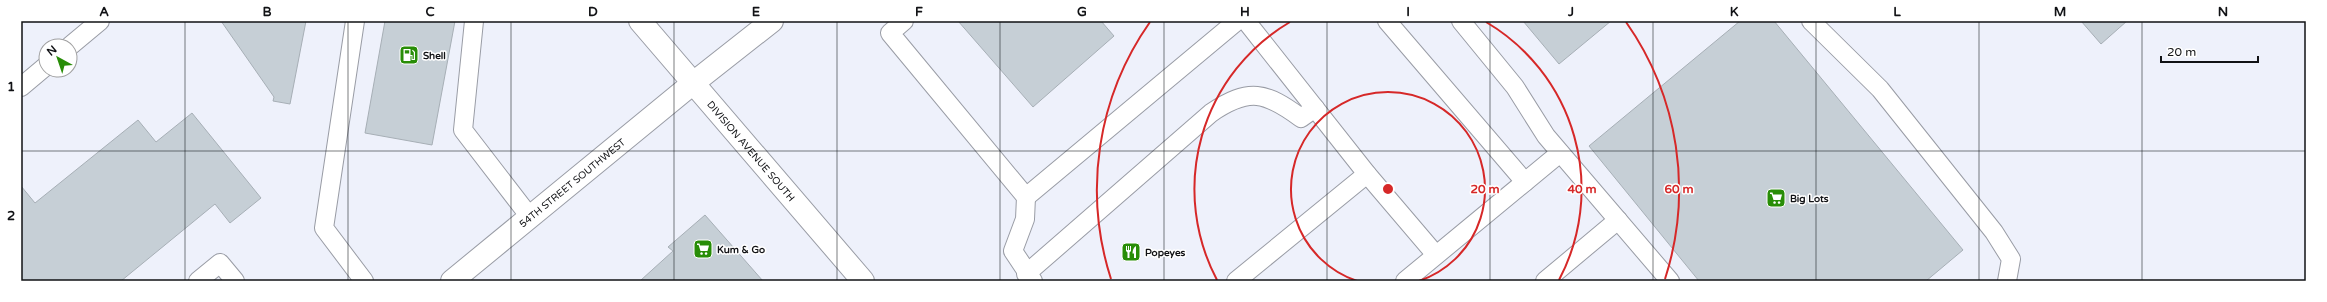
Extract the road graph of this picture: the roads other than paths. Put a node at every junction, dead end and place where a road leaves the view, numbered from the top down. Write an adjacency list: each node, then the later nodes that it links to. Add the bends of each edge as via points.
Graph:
1 (100, 21): 12 (lane)
2 (355, 21): 27 (lane, via 324,228)
3 (474, 21): 21 (lane, via 463,130)
4 (640, 21): 14 (main road, DIVISION AVENUE SOUTH)
5 (772, 21): 14 (main road, 54TH STREET SOUTHWEST)
6 (904, 21): 20 (lane, via 890,33)
7 (1237, 21): 20 (lane)
8 (1246, 21): 16 (lane)
9 (1387, 21): 19 (lane)
10 (1461, 21): 17 (lane, via 1515,87)
11 (1811, 21): 34 (lane, via 1880,89 1994,232 2010,259)
12 (78, 39)
13 (38, 73): 15 (lane)
14 (692, 84): 21 (main road, 54TH STREET SOUTHWEST); 29 (main road, DIVISION AVENUE SOUTH)
15 (21, 87)
16 (1315, 108): 18 (lane); 24 (lane, via 1301,118 1279,102 1255,95 1228,102 1211,113)
17 (1560, 153): 19 (lane); 22 (lane)
18 (1367, 174): 23 (lane); 30 (lane)
19 (1526, 182): 23 (lane)
20 (1026, 197): 24 (lane, via 1025,219 1013,250)
21 (530, 217): 28 (main road, 54TH STREET SOUTHWEST)
22 (1618, 220): 32 (lane); 33 (lane)
23 (1436, 256): 31 (lane)
24 (1030, 278)
25 (198, 281): 26 (lane, via 220,264)
26 (235, 281)
27 (364, 281)
28 (452, 281)
29 (863, 281)
30 (1236, 281)
31 (1405, 281)
32 (1545, 281)
33 (1670, 281)
34 (2007, 281)

